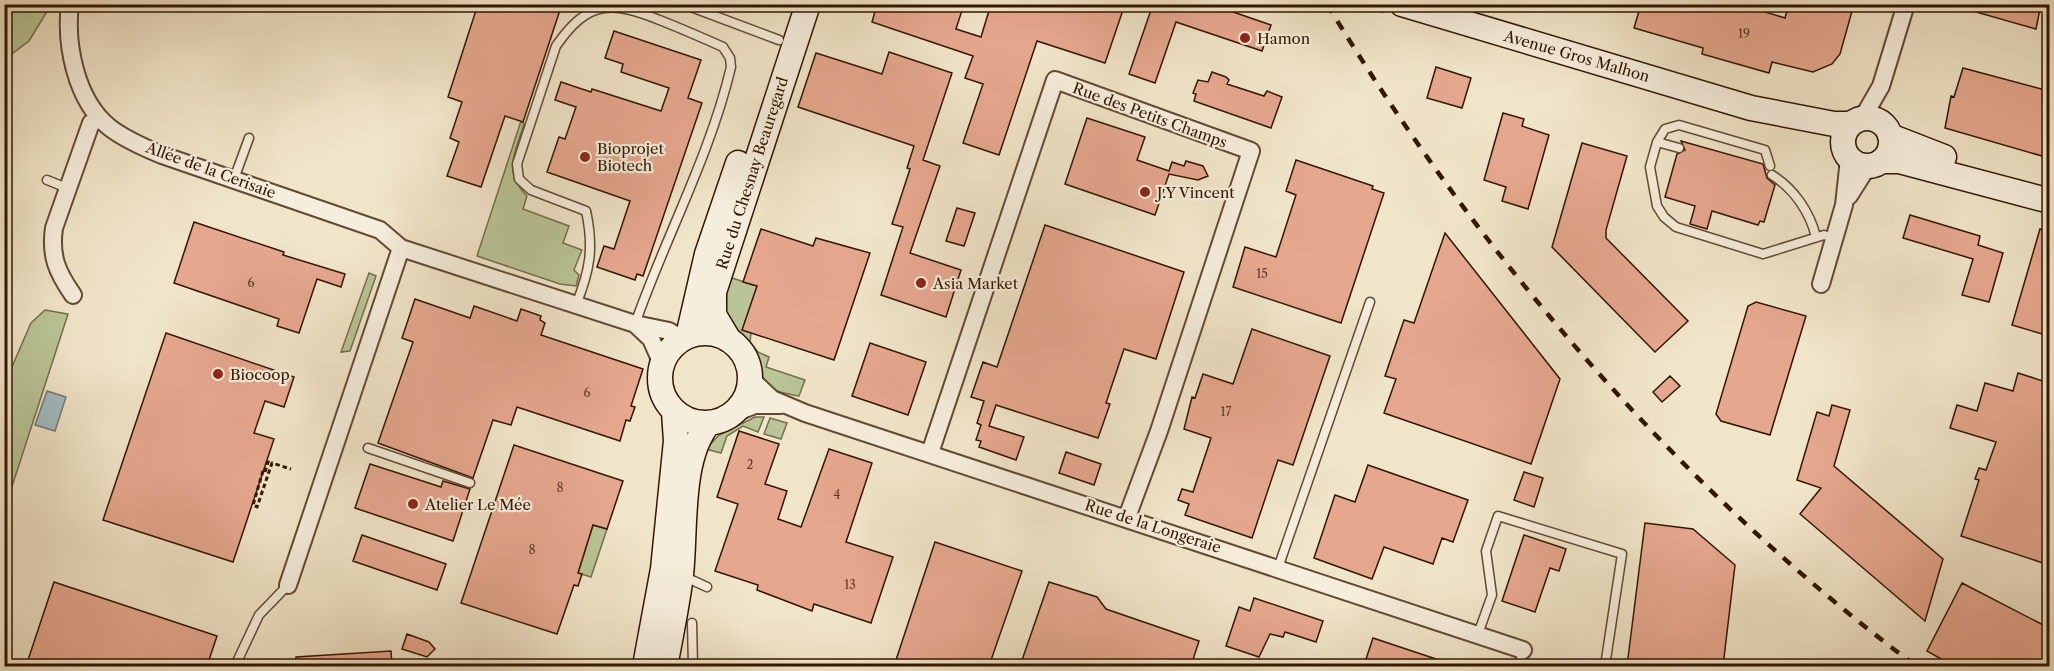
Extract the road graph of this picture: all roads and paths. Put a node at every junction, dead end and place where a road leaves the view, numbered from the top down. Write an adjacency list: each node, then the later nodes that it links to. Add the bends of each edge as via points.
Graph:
1 (70, 4): 8 (street, Allée de la Cerisaie, via 71,54 78,77)
2 (683, 4): 7 (lane)
3 (791, 4): 7 (main road, Rue du Chesnay Beauregard)
4 (808, 4): 28 (main road, Rue du Chesnay Beauregard, via 714,292 714,315)
5 (1402, 4): 12 (main road, Avenue Gros Malhon, via 1751,108 1834,124)
6 (1905, 4): 12 (street)
7 (779, 40): 27 (main road, Rue du Chesnay Beauregard, via 712,237)
8 (100, 118): 14 (street, Allée de la Cerisaie, via 149,150); 16 (street, via 91,123)
9 (1890, 136): 12 (main road, via 1890,150); 12 (main road, via 1877,120); 17 (main road, via 1924,151)
10 (249, 138): 14 (lane)
11 (1657, 142): 13 (lane); 19 (lane, via 1665,129 1679,125 1765,150 1771,171 1787,185 1812,221); 19 (lane, via 1650,167 1657,206 1676,227 1764,254)
12 (1859, 146): 18 (main road, Avenue Gros Malhon, via 1899,161); 20 (street)
13 (1679, 148)
14 (234, 179): 21 (street, Allée de la Cerisaie, via 380,230)
15 (47, 180): 16 (lane)
16 (67, 188): 23 (street, via 54,228 52,256)
17 (2049, 189)
18 (2049, 201)
19 (1816, 237): 20 (lane)
20 (1835, 238): 22 (street)
21 (402, 248): 25 (street, Allée de la Cerisaie); 43 (street)
22 (1821, 284)
23 (73, 295)
24 (1370, 302): 41 (lane)
25 (576, 305): 26 (street, Allée de la Cerisaie); 26 (lane, via 588,275 592,240 586,211 531,190 519,179 517,164 556,46 566,30 594,8 626,6 723,46 731,67 680,216 652,274)
26 (635, 324): 27 (street, Allée de la Cerisaie); 29 (street, via 651,339)
27 (685, 337): 28 (main road, via 709,333); 29 (main road, via 670,349)
28 (729, 340): 30 (main road, via 744,356)
29 (662, 364): 32 (main road, via 661,390)
30 (750, 378): 31 (street, Rue de la Longeraie); 33 (main road, via 742,404)
31 (782, 405): 33 (street, Rue de la Longeraie, via 755,405); 36 (street, Rue de la Longeraie)
32 (674, 412): 34 (main road, via 690,421); 49 (main road, via 676,441 663,569)
33 (732, 414): 34 (main road)
34 (709, 423): 42 (main road, via 692,456)
35 (368, 448): 39 (lane)
36 (930, 453): 40 (street, Rue de la Longeraie); 40 (street, Rue des Petits Champs, via 1055,80 1251,151)
37 (272, 464): 37 (path, via 257,507 253,505 264,472 268,462); 38 (path)
38 (291, 469)
39 (470, 483)
40 (1127, 518): 41 (street, Rue de la Longeraie)
41 (1278, 568): 46 (street, Rue de la Longeraie)
42 (681, 575): 44 (lane); 50 (main road)
43 (288, 585): 48 (lane, via 259,615)
44 (707, 587)
45 (692, 623): 51 (lane)
46 (1478, 634): 47 (street, Rue de la Longeraie); 53 (lane, via 1492,595 1486,551 1498,516 1622,554)
47 (1523, 650): 52 (lane)
48 (235, 666)
49 (645, 666)
50 (665, 666)
51 (693, 666)
52 (1519, 666)
53 (1605, 666)

